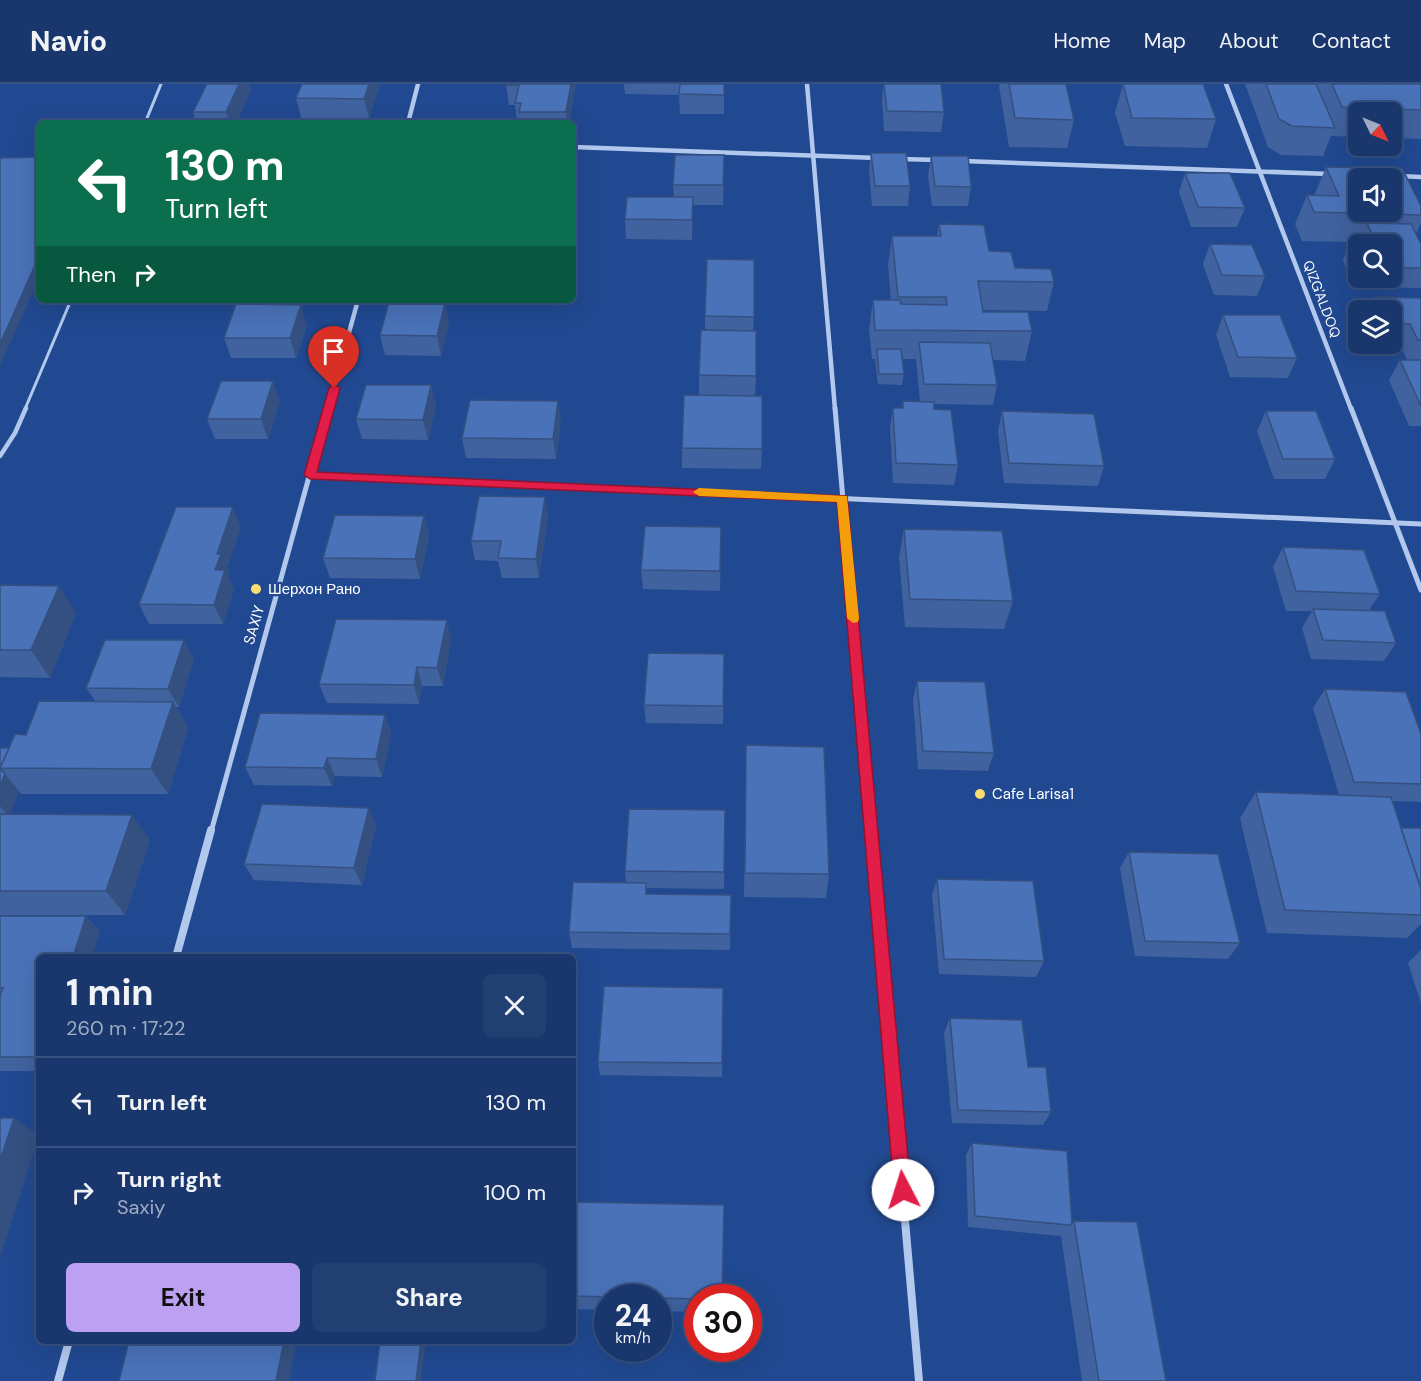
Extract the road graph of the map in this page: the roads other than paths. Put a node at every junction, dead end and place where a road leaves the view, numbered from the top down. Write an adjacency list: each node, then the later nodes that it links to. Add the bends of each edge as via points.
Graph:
1 (161, 84): 5 (lane)
2 (418, 84): 6 (street)
3 (807, 84): 8 (street)
4 (1226, 84): 13 (street, QIZG'ALDOQ)
5 (146, 120)
6 (409, 120)
7 (576, 147): 8 (street)
8 (814, 156): 9 (street); 21 (street)
9 (884, 158)
10 (896, 159): 11 (street)
11 (943, 160)
12 (955, 161): 13 (street)
13 (1260, 172): 14 (street); 22 (street, QIZG'ALDOQ)
14 (1341, 174)
15 (1402, 176): 16 (street)
16 (1421, 177)
17 (70, 303): 19 (lane, via 15,433)
18 (357, 303): 20 (street, SAXIY)
19 (0, 456)
20 (310, 475): 21 (street); 25 (street, SAXIY)
21 (843, 499): 22 (street); 28 (street)
22 (1395, 523): 23 (street); 24 (street, QIZG'ALDOQ)
23 (1421, 524)
24 (1421, 590)
25 (177, 954)
26 (68, 1344): 27 (street)
27 (58, 1381)
28 (919, 1381)

